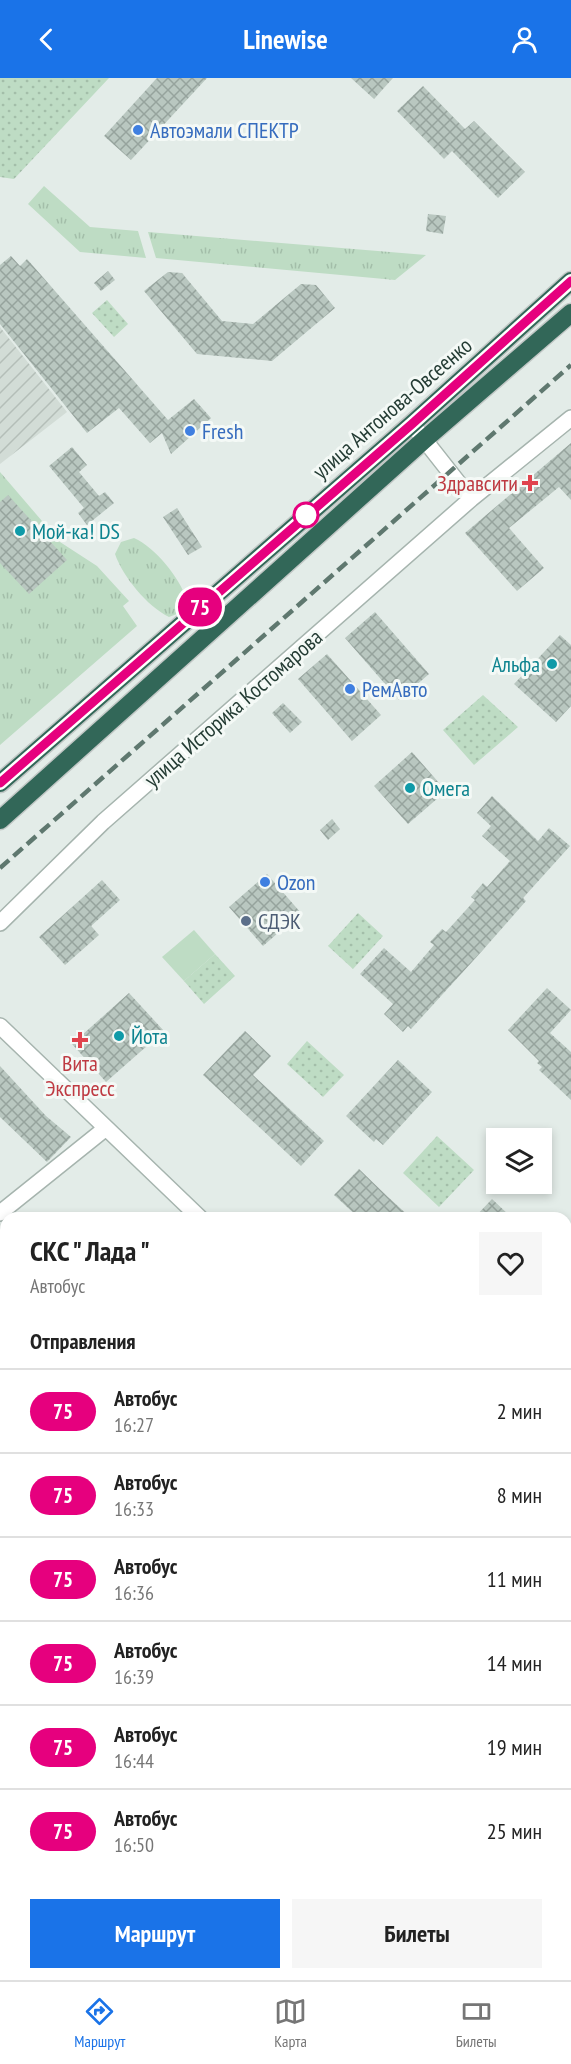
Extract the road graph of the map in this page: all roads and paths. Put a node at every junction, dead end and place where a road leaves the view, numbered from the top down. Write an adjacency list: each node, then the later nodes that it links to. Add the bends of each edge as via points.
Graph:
1 (571, 281): 4 (highway, улица Антонова-Овсеенко)
2 (571, 313): 5 (highway, улица Антонова-Овсеенко)
3 (571, 418): 6 (street, улица Историка Костомарова)
4 (412, 424): 5 (street); 7 (highway, улица Антонова-Овсеенко)
5 (425, 439): 6 (street); 8 (highway, улица Антонова-Овсеенко)
6 (471, 499): 9 (street, улица Историка Костомарова, via 103,822)
7 (0, 783)
8 (0, 820)
9 (0, 923)
10 (0, 1026): 11 (street)
11 (106, 1128): 12 (street); 13 (street)
12 (1, 1212)
13 (194, 1212)

